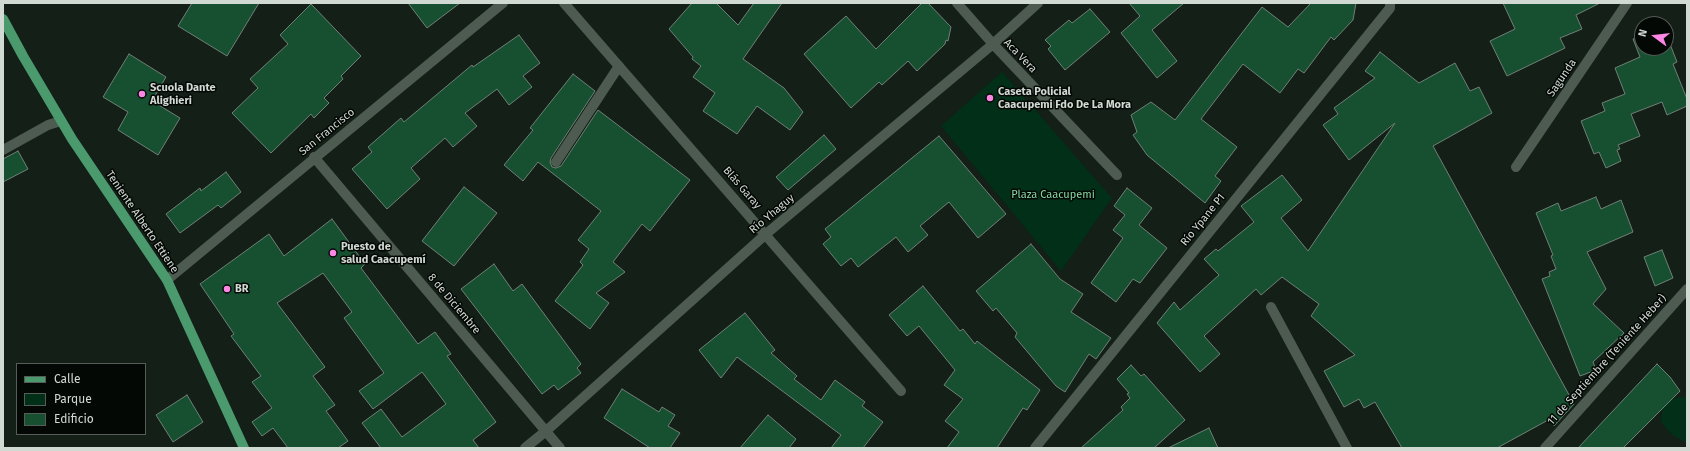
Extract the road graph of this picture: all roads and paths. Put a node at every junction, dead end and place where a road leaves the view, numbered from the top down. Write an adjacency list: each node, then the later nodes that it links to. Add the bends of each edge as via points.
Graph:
1 (504, 3): 12 (street, San Francisco)
2 (564, 3): 9 (street, Blás Garay)
3 (957, 3): 8 (street, Aca Vera)
4 (1038, 3): 8 (street, Río Yhaguy)
5 (1628, 3): 14 (street, Sagunda)
6 (1390, 5): 25 (street, Río Ypane P1)
7 (3, 19): 10 (main road, Teniente Alberto Ettiene)
8 (993, 44): 15 (street, Aca Vera); 16 (street, Río Yhaguy)
9 (619, 66): 13 (street); 16 (street, Blás Garay)
10 (61, 121): 11 (street); 17 (main road, Teniente Alberto Ettiene)
11 (3, 150)
12 (314, 158): 17 (street, San Francisco); 21 (street, 8 de Diciembre)
13 (556, 162)
14 (1516, 167)
15 (1117, 175)
16 (766, 234): 20 (street, Blás Garay); 21 (street, Río Yhaguy)
17 (167, 280): 22 (main road, Teniente Alberto Ettiene)
18 (1687, 289): 27 (street, 11 de Septiembre (Teniente Heber))
19 (1271, 307): 26 (street)
20 (901, 390)
21 (546, 431): 23 (street, Río Yhaguy); 24 (street, 8 de Diciembre)
22 (244, 448)
23 (525, 448)
24 (560, 448)
25 (1035, 448)
26 (1348, 448)
27 (1545, 448)

